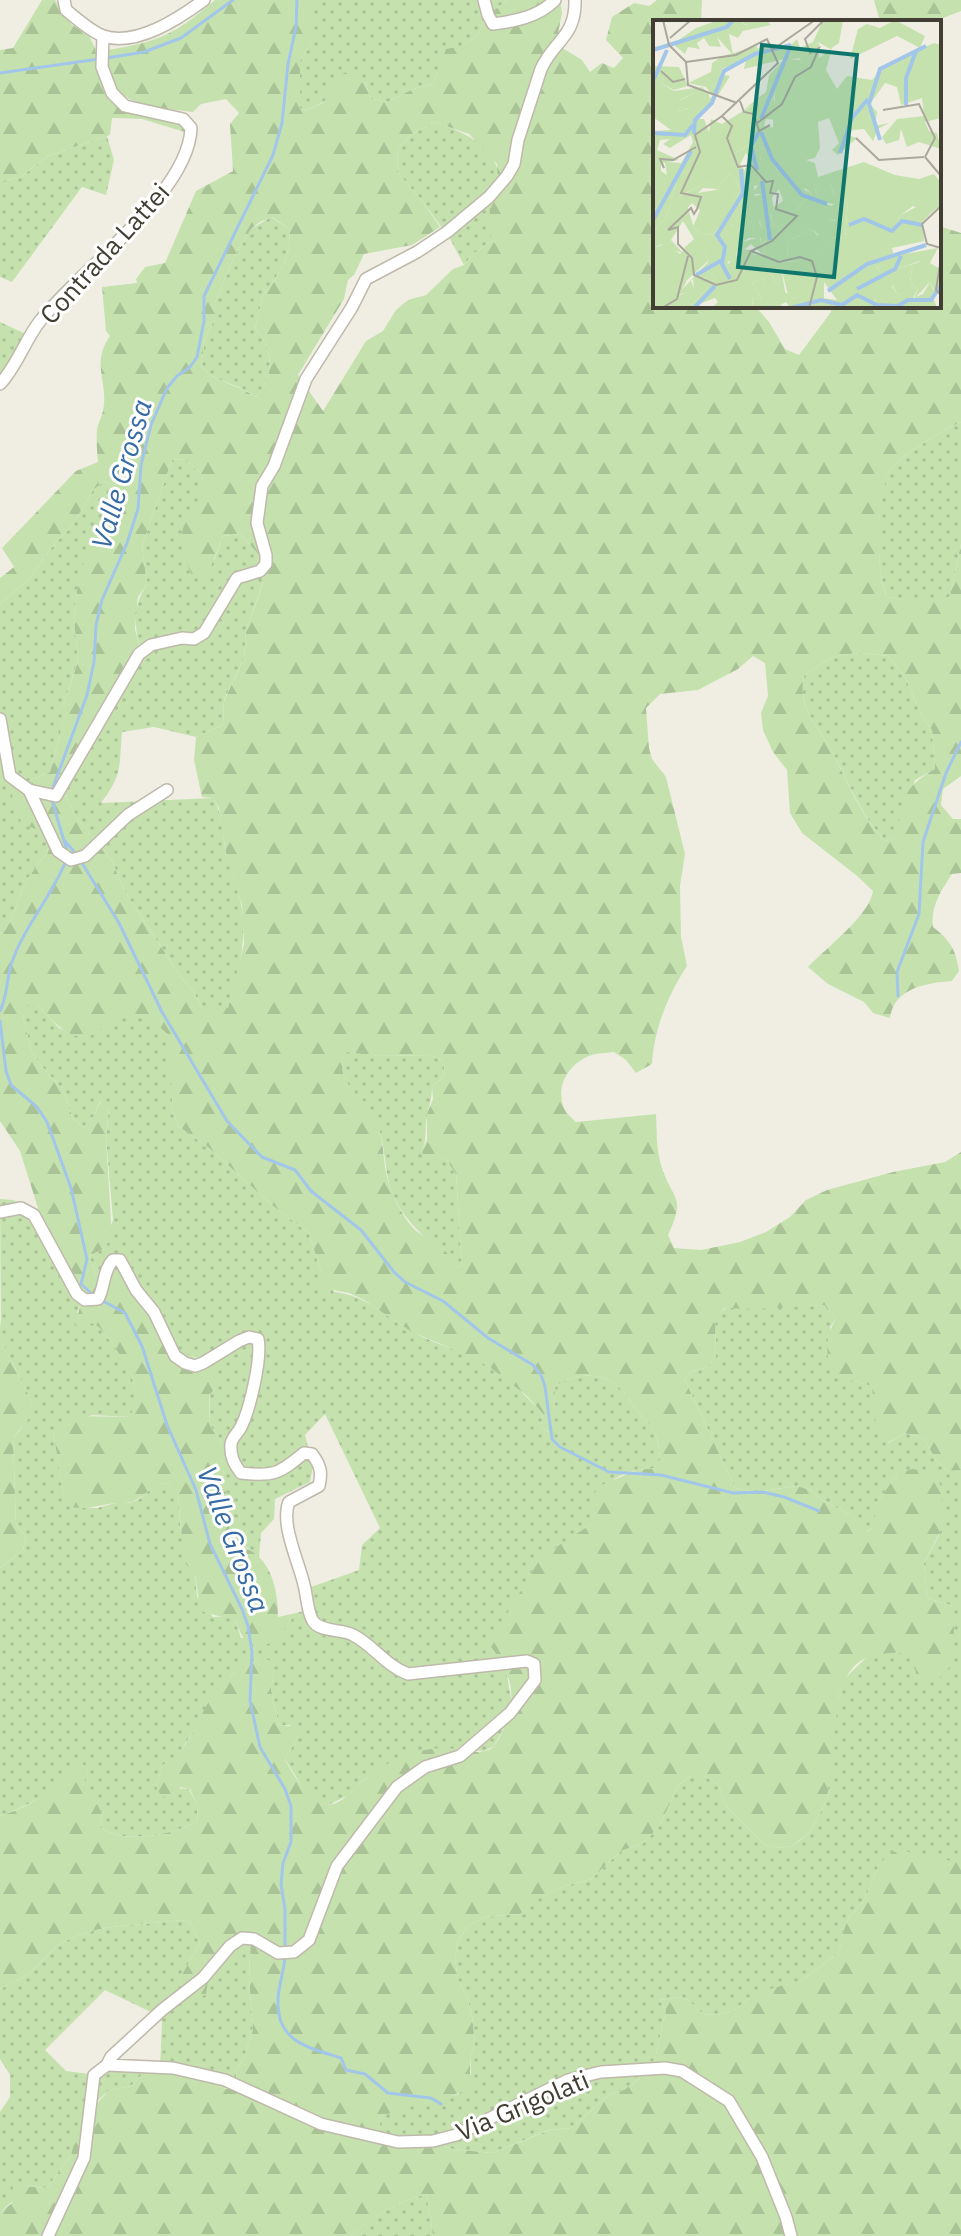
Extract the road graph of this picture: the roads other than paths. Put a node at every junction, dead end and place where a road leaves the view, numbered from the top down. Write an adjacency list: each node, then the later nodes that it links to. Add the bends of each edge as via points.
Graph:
1 (64, 0): 6 (street, via 66,10)
2 (204, 0): 6 (street, via 151,31 124,39)
3 (484, 0): 4 (street, via 493,24 517,21)
4 (555, 0)
5 (575, 0): 9 (street, via 569,32 541,69 507,176 447,232 366,279 306,379 262,486 257,523 266,564 237,578 204,633 151,645 139,654 56,796)
6 (103, 36): 7 (street, Contrada Lattei, via 102,67 112,93 125,106 183,119 191,138 170,184 39,322)
7 (2, 381)
8 (0, 719): 9 (street, via 10,776)
9 (29, 790): 10 (street, via 58,851 71,860 85,856 128,815)
10 (167, 790)
11 (0, 1212): 12 (street, via 21,1208 34,1215 85,1300 98,1299 107,1266 120,1260 175,1356 185,1363 195,1366 239,1341 258,1339 246,1411 231,1441 232,1462 241,1473 254,1474 282,1472 304,1453 320,1464 319,1486 289,1502 286,1510 313,1622 350,1633 408,1674 527,1661 536,1671 510,1713 460,1756 425,1767 397,1787 337,1866 309,1940 294,1952 278,1953 242,1938)
12 (107, 2065): 13 (street, via 94,2075 84,2158); 14 (street, Via Grigolati, via 173,2068 225,2080 321,2124 398,2142 456,2135 568,2080 612,2071 682,2071 729,2101 762,2157)
13 (48, 2236)
14 (791, 2236)

